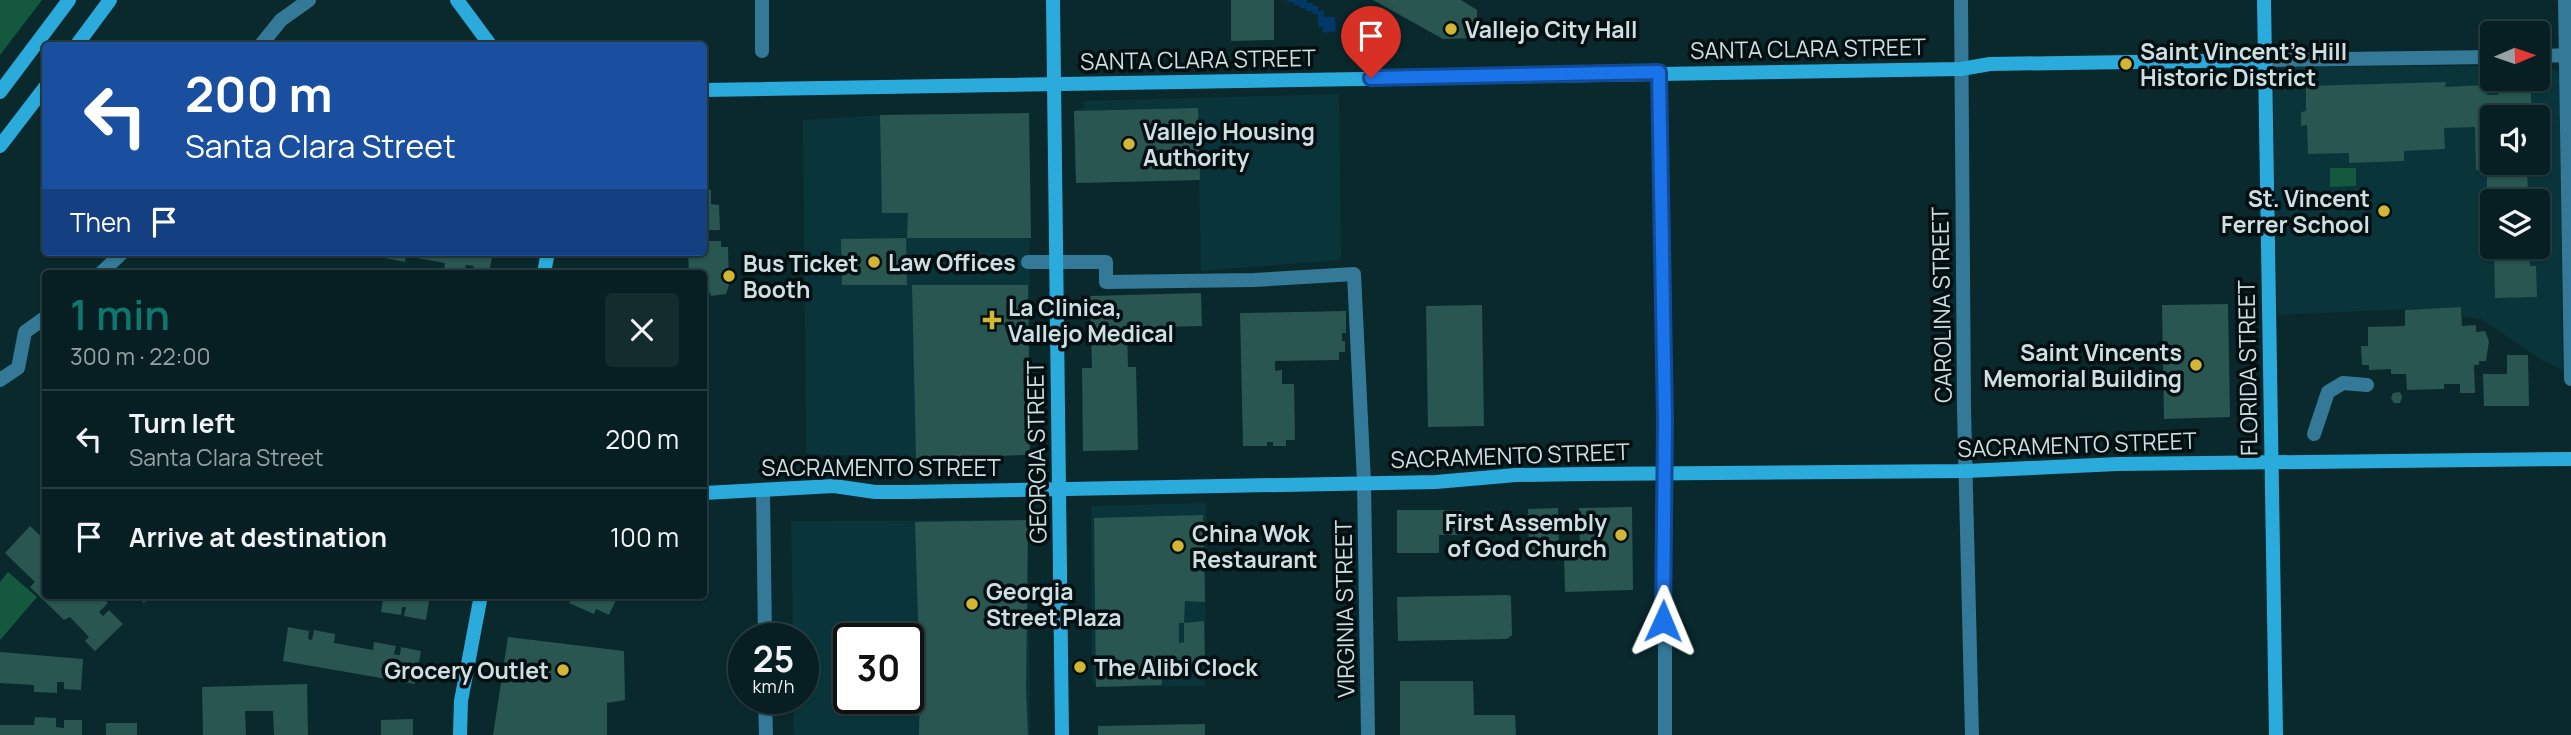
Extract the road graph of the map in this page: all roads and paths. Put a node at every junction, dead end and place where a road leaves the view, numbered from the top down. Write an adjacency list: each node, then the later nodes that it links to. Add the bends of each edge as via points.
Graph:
1 (69, 0): 23 (street)
2 (110, 0): 10 (street)
3 (309, 0): 11 (street, via 281,20)
4 (457, 0): 12 (street)
5 (762, 0): 13 (street)
6 (1053, 0): 20 (street, GEORGIA STREET)
7 (1961, 0): 18 (street, CAROLINA STREET)
8 (2264, 0): 17 (street, FLORIDA STREET)
9 (2565, 0): 14 (street)
10 (79, 42)
11 (263, 42)
12 (488, 42)
13 (762, 51)
14 (2568, 55): 15 (street); 30 (street)
15 (2550, 56)
16 (2480, 57): 17 (street, SANTA CLARA STREET)
17 (2265, 60): 18 (street, SANTA CLARA STREET, via 1990,64); 35 (street, FLORIDA STREET)
18 (1961, 69): 19 (street, SANTA CLARA STREET); 36 (street, CAROLINA STREET)
19 (1659, 72): 20 (street, SANTA CLARA STREET); 37 (street)
20 (1054, 85): 21 (street, SANTA CLARA STREET); 26 (street, GEORGIA STREET)
21 (707, 90)
22 (42, 91): 24 (street)
23 (0, 92)
24 (0, 146)
25 (119, 256): 28 (street)
26 (1056, 261): 27 (street); 38 (street, VIRGINIA STREET, via 1106,261 1107,282 1354,274); 39 (street, GEORGIA STREET)
27 (1028, 262)
28 (104, 270)
29 (42, 320): 31 (street, via 25,332 18,368)
30 (2571, 379)
31 (0, 380)
32 (2367, 385): 33 (street, via 2343,383 2328,392)
33 (2314, 434)
34 (2571, 459): 35 (street, SACRAMENTO STREET)
35 (2271, 462): 36 (street, SACRAMENTO STREET); 51 (street, FLORIDA STREET)
36 (1966, 471): 37 (street, SACRAMENTO STREET); 50 (street, CAROLINA STREET)
37 (1665, 472): 38 (street, SACRAMENTO STREET); 49 (street)
38 (1364, 482): 39 (street, SACRAMENTO STREET); 48 (street, VIRGINIA STREET)
39 (1059, 489): 40 (street, SACRAMENTO STREET, via 885,492 834,486); 47 (street, GEORGIA STREET)
40 (763, 490): 41 (street, SACRAMENTO STREET); 43 (street)
41 (707, 492)
42 (480, 599): 45 (street, via 461,701)
43 (765, 623)
44 (765, 714): 46 (street)
45 (460, 735)
46 (766, 735)
47 (1062, 735)
48 (1368, 735)
49 (1665, 735)
50 (1972, 735)
51 (2276, 735)

